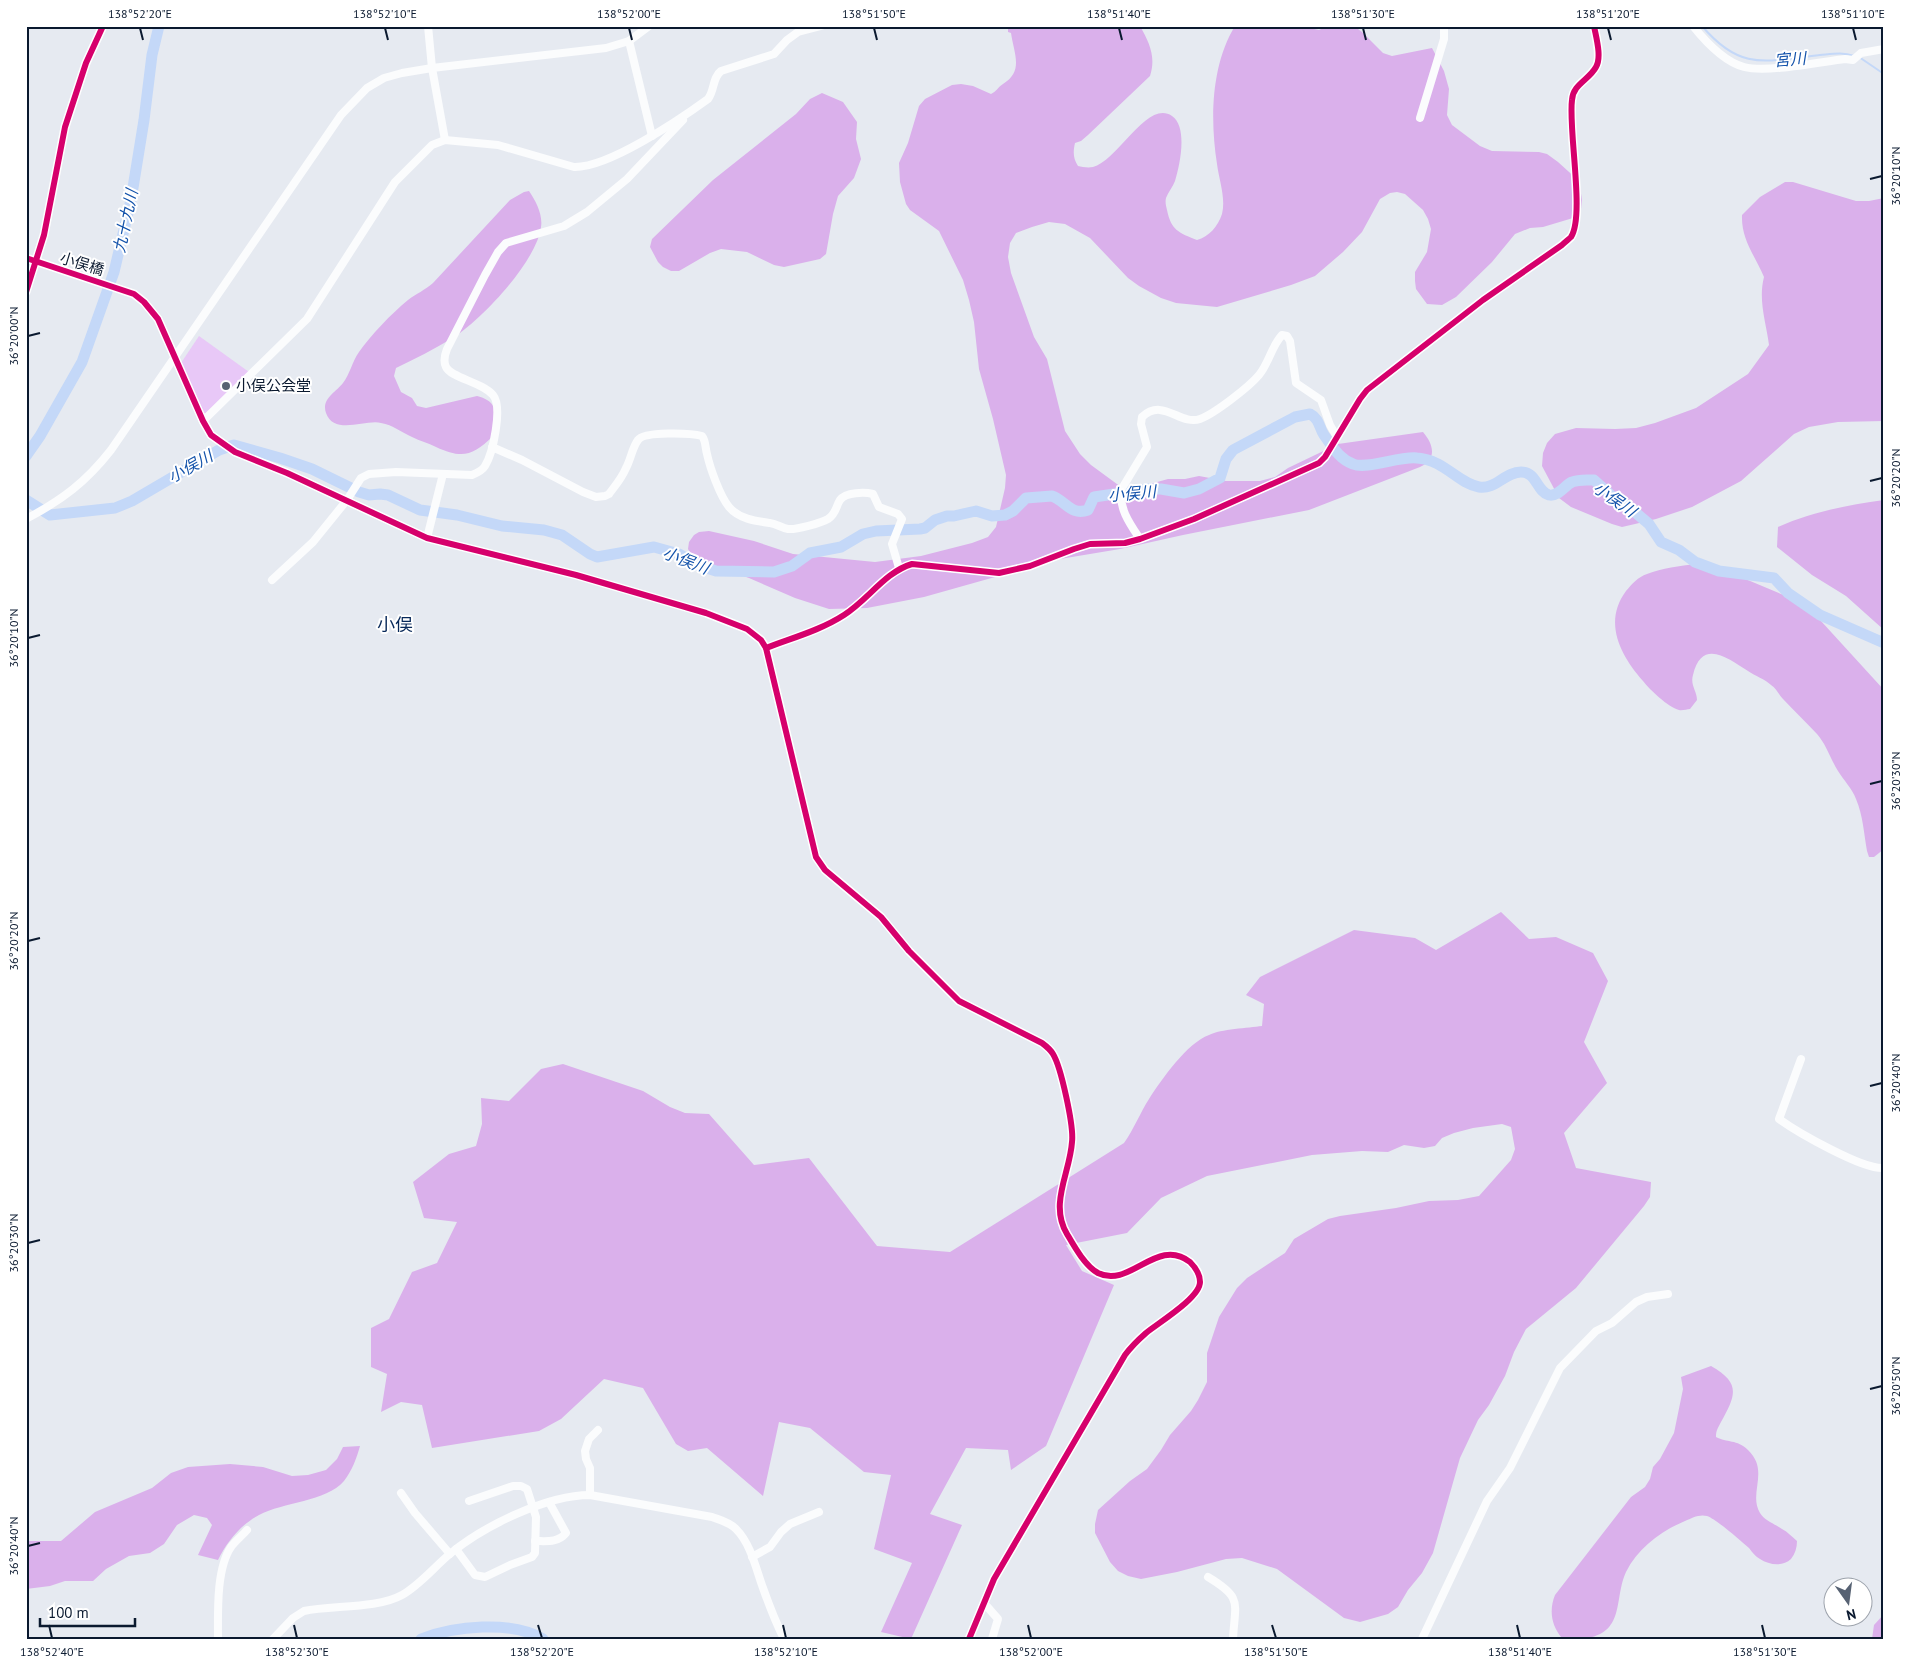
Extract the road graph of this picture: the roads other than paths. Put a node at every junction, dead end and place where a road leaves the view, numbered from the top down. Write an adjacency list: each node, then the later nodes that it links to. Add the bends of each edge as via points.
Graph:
1 (428, 26): 9 (street)
2 (649, 26): 7 (street)
3 (821, 26): 10 (street, via 798,32 774,54 721,71 715,75 708,99)
4 (1444, 26): 11 (street, via 1444,39)
5 (1594, 26): 17 (street, via 1599,58 1597,67 1578,85 1572,100 1576,187 1571,236 1383,376 1360,399)
6 (1693, 26): 8 (street, via 1732,63 1754,69 1854,59 1861,53)
7 (629, 41): 9 (street, via 589,50); 12 (street)
8 (1884, 50)
9 (432, 68): 13 (street); 15 (street, via 384,78 367,88 341,115)
10 (689, 113): 12 (street); 18 (street, via 627,179 587,212 564,226 514,239 498,252 444,355 447,370 478,384 495,397 497,409)
11 (1420, 118)
12 (652, 136): 13 (street, via 598,163 582,167 498,145)
13 (445, 140): 16 (street, via 432,145 395,182 302,325)
14 (26, 258): 15 (street, 小俣橋, via 134,294 152,310)
15 (174, 358): 16 (street, 小俣橋); 21 (street, via 97,468 81,484)
16 (203, 421): 20 (street, 小俣橋, via 214,438 235,452)
17 (1337, 437): 23 (street, via 1319,463 1194,519); 23 (street, via 1321,400 1296,383 1290,341 1285,334 1282,335 1259,375 1205,417 1193,421 1165,410 1156,410 1142,417 1147,447 1120,490 1127,518)
18 (492, 447): 19 (street, via 478,473); 24 (street, via 596,497 609,494 627,468 642,436 702,436 726,503 752,521 792,529 829,518 846,495 873,494 881,508 898,514 902,519 892,544)
19 (443, 474): 20 (street, via 369,474 361,478); 22 (street)
20 (347, 500): 22 (street); 25 (street, via 312,542)
21 (26, 519)
22 (427, 538): 26 (street, via 576,574 706,613 747,630)
23 (1140, 539): 24 (street, via 1090,544 1030,566 999,573 912,564)
24 (899, 568): 26 (street, via 845,615)
25 (272, 580)
26 (766, 648): 42 (street, via 820,864 881,917 909,951 959,1001 1042,1043 1053,1054 1072,1130 1059,1204 1060,1222 1068,1236 1098,1273 1125,1273 1162,1255 1176,1254 1194,1266 1200,1281 1197,1291 1187,1302 1144,1335 1125,1355 1007,1556)
27 (1801, 1059): 28 (street, via 1779,1119 1794,1130 1863,1164)
28 (1884, 1168)
29 (1668, 1294): 49 (street, via 1636,1302 1612,1323 1596,1331 1560,1368 1510,1468 1487,1501)
30 (598, 1430): 32 (street, via 589,1439 585,1451 590,1468)
31 (401, 1493): 39 (street, via 415,1513)
32 (590, 1495): 34 (street, via 573,1495); 40 (street, via 727,1522 744,1540)
33 (469, 1501): 35 (street, via 521,1486 527,1489)
34 (548, 1502): 35 (street); 38 (street, via 566,1533 552,1542)
35 (532, 1508): 38 (street, via 536,1516); 39 (street, via 481,1532)
36 (818, 1512): 40 (street, via 790,1524 770,1547)
37 (247, 1530): 43 (street, via 231,1547 223,1562)
38 (535, 1540): 39 (street, via 532,1557 485,1577 475,1575)
39 (453, 1552): 44 (street, via 401,1596 383,1602 304,1611)
40 (752, 1558): 45 (street)
41 (1208, 1577): 48 (street, via 1233,1596 1236,1605)
42 (984, 1603): 46 (street); 47 (street, via 998,1618)
43 (218, 1639)
44 (273, 1639)
45 (784, 1639)
46 (970, 1639)
47 (992, 1639)
48 (1232, 1639)
49 (1422, 1639)

